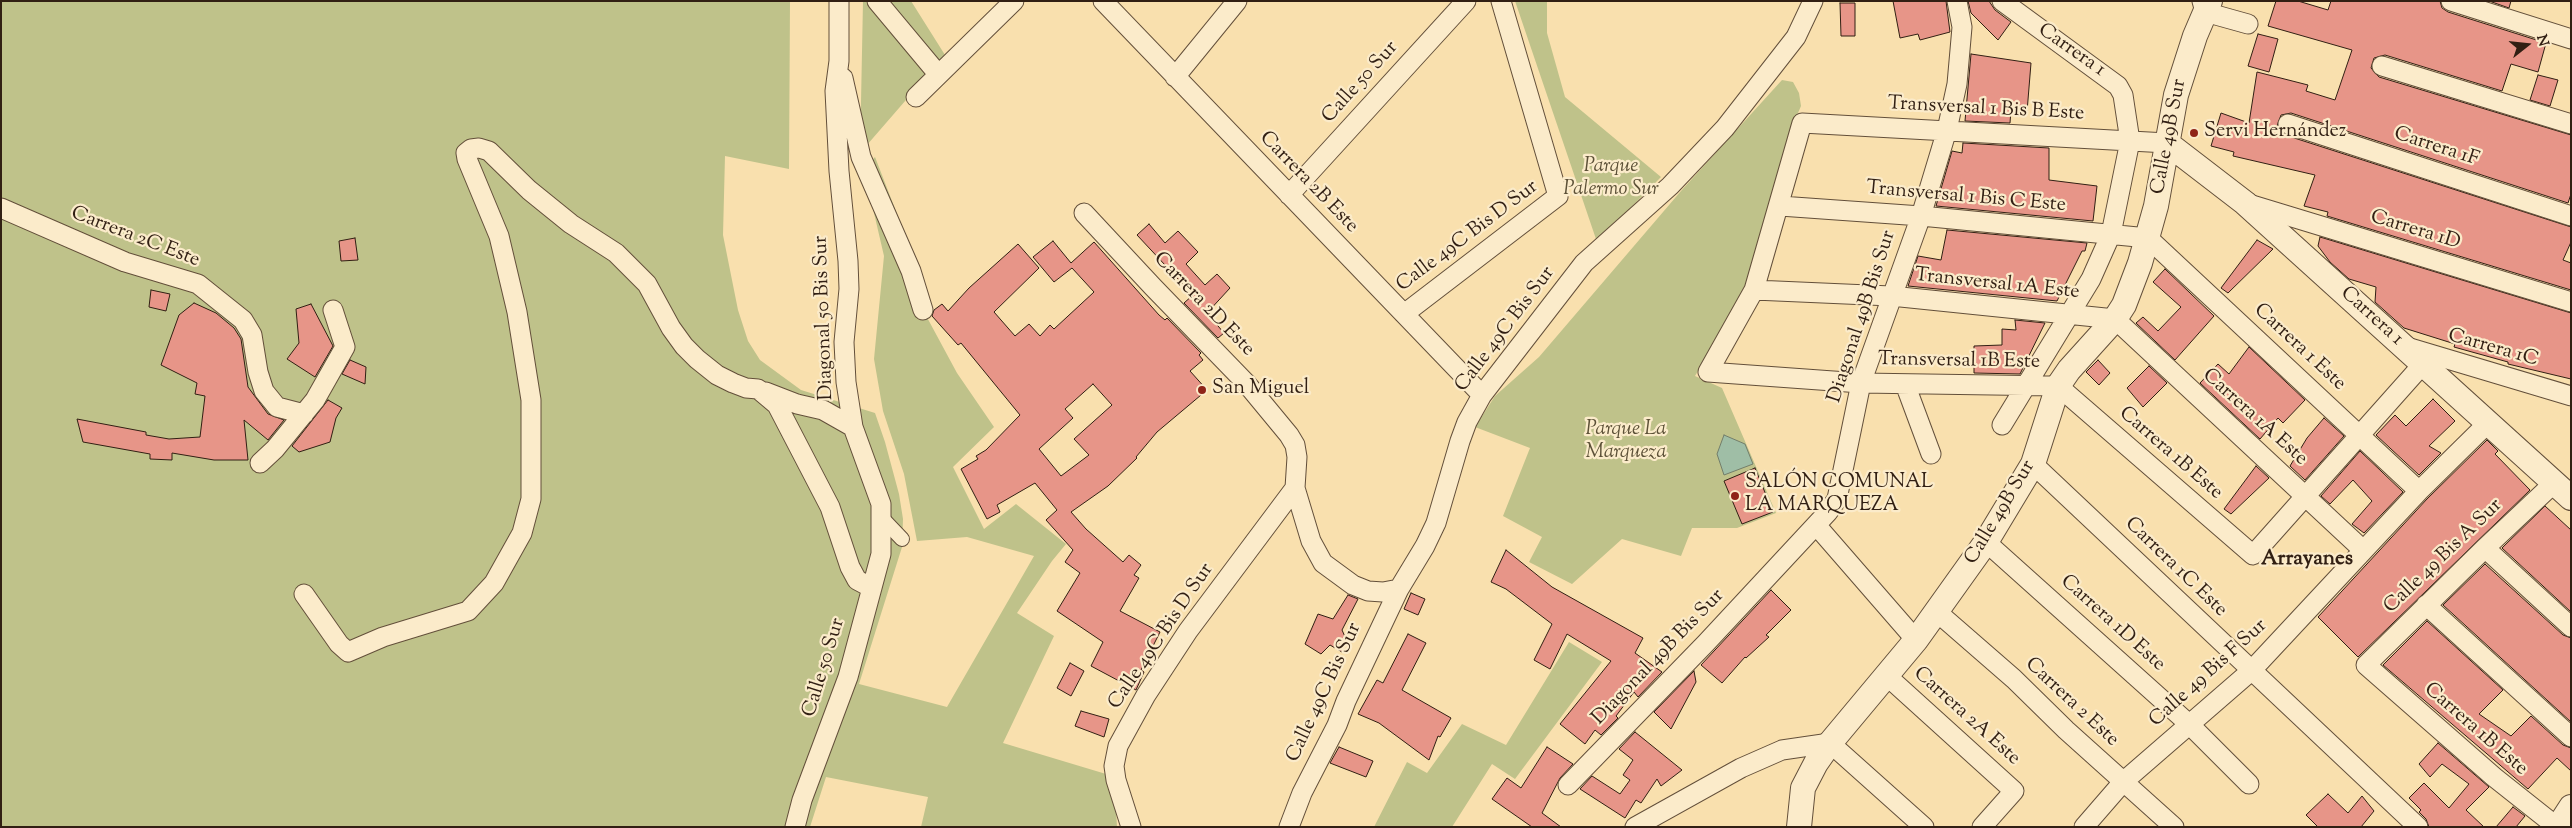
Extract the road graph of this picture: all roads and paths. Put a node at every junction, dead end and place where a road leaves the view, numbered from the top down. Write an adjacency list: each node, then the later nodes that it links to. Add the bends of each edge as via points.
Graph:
1 (840, 1): 15 (street)
2 (877, 1): 17 (street)
3 (1014, 1): 17 (street)
4 (1102, 1): 18 (street, Carrera 2B Este)
5 (1237, 1): 18 (street)
6 (1466, 1): 25 (street, Calle 50 Sur)
7 (1501, 1): 39 (street, Calle 49C Bis D Sur, via 1558,196)
8 (1813, 1): 49 (street, Calle 49C Bis Sur, via 1796,37 1725,128 1670,186 1584,263)
9 (1957, 1): 22 (street, Diagonal 49B Bis Sur, via 1962,27 1957,84)
10 (2002, 1): 23 (street, Carrera 1, via 2118,86 2123,95)
11 (2451, 1): 14 (street)
12 (2206, 5): 13 (street); 24 (street, Calle 49B Sur, via 2179,86)
13 (2248, 24)
14 (2571, 39)
15 (839, 61): 38 (street, via 861,157 911,271); 54 (street, Diagonal 50 Bis Sur, via 835,91 848,261 844,360)
16 (2382, 66): 21 (street)
17 (938, 74): 19 (street)
18 (1175, 77): 25 (street, Carrera 2B Este)
19 (916, 98)
20 (2288, 124): 31 (street, Carrera 1F)
21 (2571, 124)
22 (1947, 130): 23 (street, Transversal 1 Bis B Este); 27 (street, Transversal 1 Bis B Este, via 1802,123); 30 (street, Diagonal 49B Bis Sur)
23 (2130, 141): 24 (street, Transversal 1 Bis B Este); 32 (street, Calle 49B Sur)
24 (2167, 143): 26 (street, Carrera 1); 33 (street, Calle 49B Sur)
25 (1289, 195): 39 (street, Carrera 2B Este)
26 (2245, 203): 36 (street, Carrera 1D); 42 (street, Carrera 1)
27 (1780, 206): 30 (street, Transversal 1 Bis C Este); 34 (street)
28 (1, 208): 51 (street, Carrera 2C Este, via 125,262 198,284 243,320 252,336 264,390 277,407)
29 (1084, 212): 59 (street, Carrera 2D Este, via 1252,389 1284,428 1295,445)
30 (1921, 216): 32 (street, Transversal 1 Bis C Este); 35 (street, Diagonal 49B Bis Sur)
31 (2571, 216)
32 (2111, 234): 33 (street, Transversal 1 Bis C Este); 40 (street, Calle 49B Sur)
33 (2148, 238): 41 (street, Calle 49B Sur, via 2133,284); 55 (street, Carrera 1 Este)
34 (1754, 290): 35 (street, Transversal 1A Este); 44 (street, Transversal 1B Este, via 1708,372)
35 (1891, 296): 40 (street, Transversal 1A Este); 44 (street, Diagonal 49B Bis Sur)
36 (2571, 302)
37 (333, 310): 51 (street, via 345,347)
38 (923, 310)
39 (1404, 314): 49 (street, Carrera 2B Este)
40 (2069, 315): 41 (street, Transversal 1A Este); 47 (street, Calle 49B Sur)
41 (2115, 319): 46 (street, Calle 49B Sur); 62 (street, Carrera 1A Este)
42 (2403, 346): 43 (street, Carrera 1); 50 (street, Carrera 1C)
43 (2423, 364): 52 (street, Carrera 1); 55 (street)
44 (1861, 382): 45 (street, Transversal 1B Este); 64 (street, Diagonal 49B Bis Sur, via 1840,489 1828,512)
45 (1905, 384): 47 (street, Transversal 1B Este); 56 (street)
46 (2058, 386): 47 (street, Transversal 1B Este); 58 (street, Calle 49B Sur); 62 (street, Carrera 1B Este, via 2253,555)
47 (2025, 387): 53 (street, Calle 49B Sur)
48 (758, 389): 54 (street, via 823,410); 69 (street, via 777,405 830,507 850,567 858,580); 71 (street, via 732,383 697,360 671,328 647,284 616,254 571,224 488,151 470,149 466,153 467,159 499,236 517,312 531,400 531,499 522,533 494,583 468,611 383,637 348,652)
49 (1482, 395): 70 (street, Calle 49C Bis Sur, via 1460,441 1436,523)
50 (2571, 396)
51 (304, 414): 57 (street)
52 (2488, 423): 60 (street, Calle 49 Bis F Sur); 61 (street, Carrera 1)
53 (2002, 425)
54 (853, 427): 63 (street, Diagonal 50 Bis Sur, via 881,504)
55 (2359, 434): 60 (street, Carrera 1 Este); 62 (street)
56 (1931, 454)
57 (260, 463)
58 (2033, 464): 66 (street, Calle 49B Sur); 77 (street, Carrera 1C Este)
59 (1295, 488): 70 (street, via 1311,541 1323,563 1353,585 1368,591); 88 (street, Calle 49C Bis D Sur, via 1188,631 1146,695 1118,746 1114,766 1116,780)
60 (2418, 491): 68 (street, Calle 49 Bis F Sur)
61 (2563, 491): 67 (street, Calle 49 Bis A Sur)
62 (2306, 495): 68 (street, Carrera 1A Este)
63 (882, 518): 65 (street); 69 (street, Calle 50 Sur, via 882,554)
64 (1816, 524): 75 (street); 84 (street, Diagonal 49B Bis Sur)
65 (902, 539)
66 (1986, 542): 73 (street, Calle 49B Sur); 79 (street, Carrera 1D Este)
67 (2485, 548): 72 (street, Calle 49 Bis A Sur); 74 (street)
68 (2363, 550): 77 (street, Calle 49 Bis F Sur)
69 (872, 588): 87 (street, Calle 50 Sur, via 848,677)
70 (1399, 589): 89 (street, Calle 49C Bis Sur)
71 (304, 594)
72 (2426, 604): 76 (street, Calle 49 Bis A Sur); 80 (street)
73 (1937, 612): 75 (street, Calle 49B Sur); 82 (street, Carrera 2 Este)
74 (2571, 627)
75 (1916, 640): 78 (street, Calle 49B Sur)
76 (2366, 665): 96 (street, Carrera 1B Este, via 2494,777)
77 (2251, 672): 79 (street, Calle 49 Bis F Sur); 95 (street, Carrera 1C Este)
78 (1887, 676): 81 (street, Calle 49B Sur); 92 (street, Carrera 2A Este, via 2014,791)
79 (2189, 724): 82 (street, Calle 49 Bis F Sur); 83 (street, Carrera 1D Este)
80 (2571, 737)
81 (1830, 743): 86 (street, Calle 49B Sur, via 1803,788); 90 (street, via 1782,750 1740,768); 91 (street)
82 (2123, 782): 93 (street, Calle 49 Bis F Sur); 94 (street, Carrera 2 Este)
83 (2249, 784)
84 (1568, 785)
85 (2571, 806): 96 (street)
86 (1802, 824)
87 (795, 827)
88 (1131, 827)
89 (1289, 827)
90 (1635, 827)
91 (1924, 827)
92 (1982, 827)
93 (2084, 827)
94 (2174, 827)
95 (2418, 827)
96 (2558, 827)

